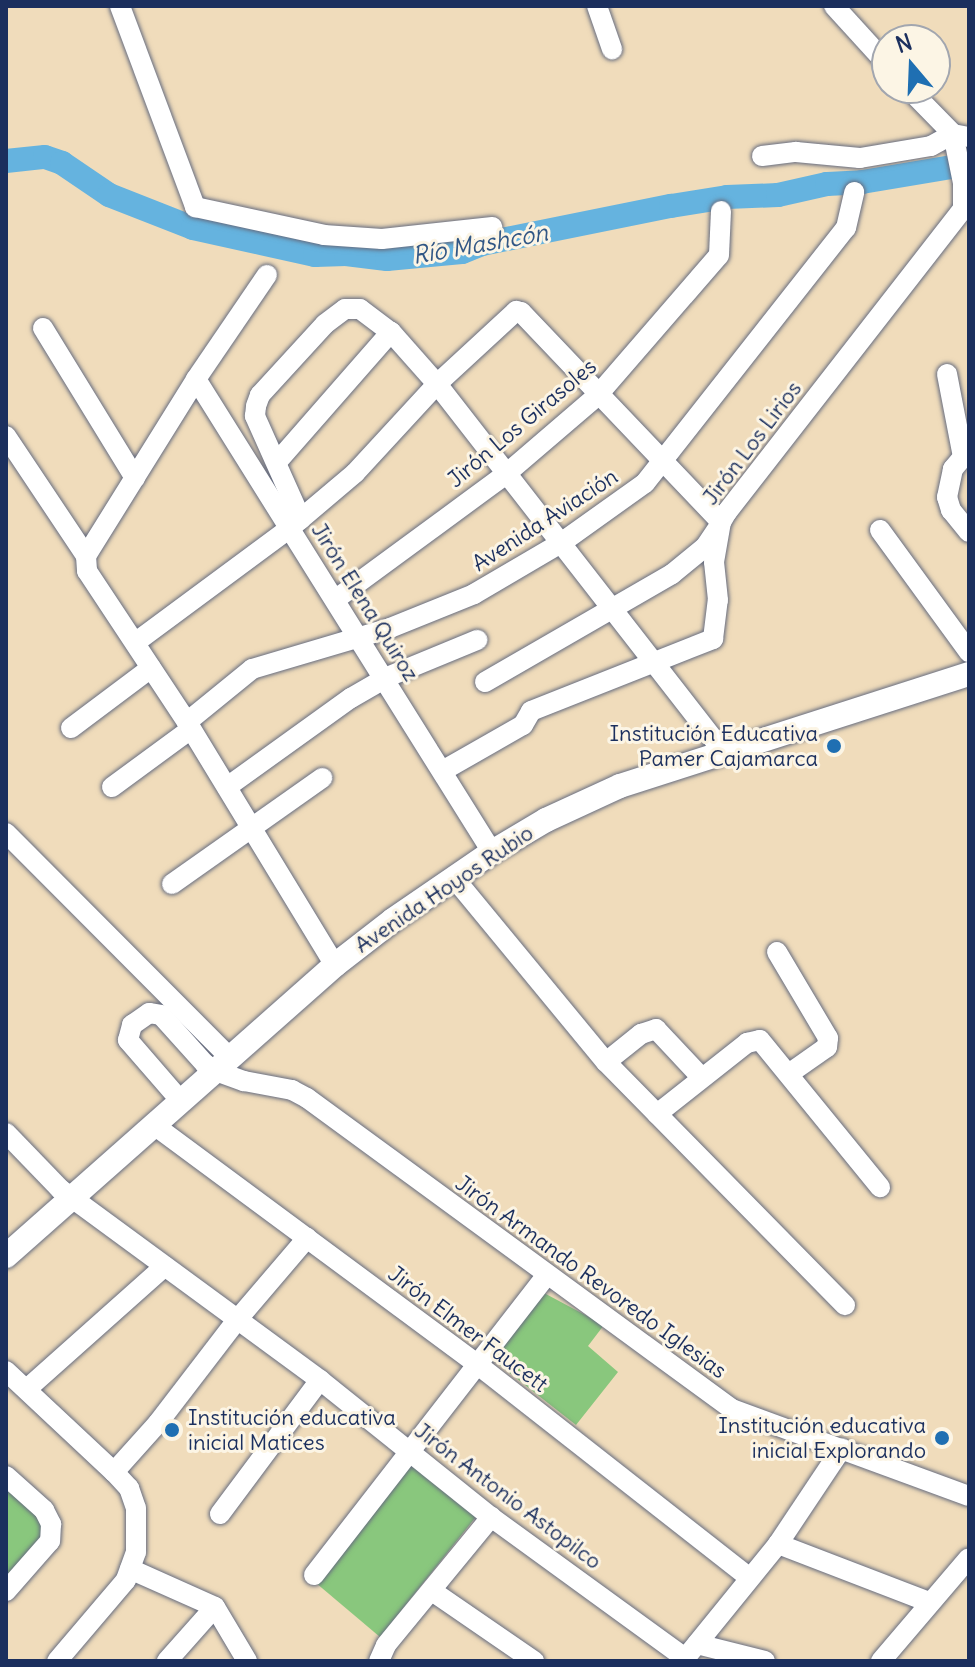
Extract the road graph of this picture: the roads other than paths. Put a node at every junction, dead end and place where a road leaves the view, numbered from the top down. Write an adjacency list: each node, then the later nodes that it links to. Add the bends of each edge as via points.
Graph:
1 (120, 6): 11 (street, via 195,207 324,235 382,239)
2 (597, 6): 5 (street)
3 (834, 6): 4 (street)
4 (871, 46)
5 (612, 49)
6 (924, 104): 7 (street)
7 (960, 140): 8 (street, via 860,158 796,152); 24 (street, Jirón Los Lirios, via 961,214)
8 (762, 156)
9 (854, 192): 21 (street, Avenida Aviación, via 846,228)
10 (721, 211): 18 (street, Jirón Los Girasoles, via 719,255)
11 (492, 227)
12 (267, 275): 16 (street)
13 (43, 328): 23 (street)
14 (391, 332): 17 (street); 20 (street); 20 (street, via 360,309 345,309 260,395 255,416)
15 (947, 374): 27 (street, via 963,457 953,469 947,497)
16 (196, 379): 23 (street); 25 (street, Jirón Elena Quiroz)
17 (437, 384): 18 (street, via 516,311); 22 (street); 25 (street, via 355,473)
18 (597, 396): 21 (street); 22 (street, Jirón Los Girasoles)
19 (6, 436): 29 (street)
20 (277, 462): 25 (street)
21 (665, 462): 24 (street); 28 (street, Avenida Aviación, via 619,504)
22 (506, 474): 28 (street); 30 (street, Jirón Los Girasoles)
23 (135, 478): 29 (street)
24 (721, 522): 31 (street, via 692,560); 37 (street, Jirón Los Lirios, via 714,562 715,636)
25 (296, 524): 30 (street, Jirón Elena Quiroz); 34 (street)
26 (880, 530): 35 (street)
27 (969, 532)
28 (561, 543): 31 (street); 32 (street, Avenida Aviación, via 474,594)
29 (86, 556): 34 (street, via 87,571)
30 (336, 599): 32 (street, Jirón Elena Quiroz)
31 (613, 611): 37 (street); 41 (street)
32 (360, 636): 40 (street, Jirón Elena Quiroz); 43 (street, Avenida Aviación, via 245,672)
33 (477, 640): 40 (street)
34 (136, 642): 38 (street)
35 (969, 652)
36 (969, 659): 42 (main road, Avenida Hoyos Rubio)
37 (655, 664): 45 (street); 46 (street, Jirón Los Lirios, via 531,711 523,725)
38 (151, 668): 43 (street); 44 (street)
39 (969, 674): 42 (main road, Avenida Hoyos Rubio)
40 (385, 678): 46 (street, Jirón Elena Quiroz); 49 (street)
41 (485, 682)
42 (886, 693): 45 (main road, Avenida Hoyos Rubio)
43 (189, 725): 48 (street, Avenida Aviación); 49 (street)
44 (71, 728)
45 (719, 746): 52 (main road, Avenida Hoyos Rubio, via 582,789)
46 (444, 770): 52 (street, Jirón Elena Quiroz)
47 (322, 778): 50 (street)
48 (112, 787)
49 (227, 787): 50 (street)
50 (251, 828): 54 (street); 56 (street)
51 (6, 833): 57 (street)
52 (490, 846): 53 (main road, Avenida Hoyos Rubio); 56 (main road, Avenida Hoyos Rubio, via 397,902)
53 (455, 879): 56 (main road, Avenida Hoyos Rubio); 58 (street)
54 (172, 884)
55 (777, 952): 59 (street, via 828,1038 827,1047)
56 (332, 960): 57 (main road, Avenida Hoyos Rubio)
57 (214, 1062): 61 (main road, Avenida Hoyos Rubio); 61 (street, via 161,1015 144,1015 129,1030 128,1040); 63 (main road, Avenida Hoyos Rubio); 71 (street, Jirón Armando Revoredo Iglesias, via 244,1081 307,1098)
58 (606, 1062): 60 (street, via 641,1034 656,1029); 62 (street)
59 (790, 1073): 60 (street, via 765,1043 753,1040); 65 (street)
60 (701, 1077): 62 (street)
61 (173, 1092): 66 (main road, Avenida Hoyos Rubio)
62 (657, 1114): 72 (street)
63 (154, 1125): 66 (main road, Avenida Hoyos Rubio); 68 (street, Jirón Elmer Faucett)
64 (6, 1133): 66 (street, Jirón Antonio Astopilco)
65 (880, 1187)
66 (66, 1192): 67 (main road, Avenida Hoyos Rubio); 69 (main road, Avenida Hoyos Rubio); 70 (street, Jirón Antonio Astopilco)
67 (6, 1235)
68 (307, 1238): 73 (street); 74 (street, Jirón Elmer Faucett)
69 (6, 1256)
70 (165, 1266): 73 (street, Jirón Antonio Astopilco); 77 (street)
71 (546, 1276): 74 (street); 78 (street, Jirón Armando Revoredo Iglesias, via 732,1409)
72 (845, 1305)
73 (237, 1320): 76 (street, Jirón Antonio Astopilco); 80 (street)
74 (477, 1364): 79 (street); 89 (street, Jirón Elmer Faucett)
75 (7, 1375): 77 (street)
76 (320, 1380): 79 (street, Jirón Antonio Astopilco); 83 (street)
77 (28, 1388): 80 (street)
78 (842, 1448): 82 (street, Jirón Armando Revoredo Iglesias); 85 (street)
79 (408, 1452): 84 (street, Jirón Antonio Astopilco); 88 (street)
80 (114, 1472): 87 (street, via 129,1488 136,1508 136,1552)
81 (6, 1476): 90 (street, via 44,1510 51,1524 50,1541)
82 (969, 1496)
83 (220, 1514)
84 (491, 1517): 91 (street); 94 (street, Jirón Antonio Astopilco)
85 (778, 1544): 89 (street); 92 (street)
86 (969, 1558): 92 (street)
87 (130, 1569): 93 (street); 96 (street)
88 (314, 1575)
89 (749, 1577): 94 (street)
90 (6, 1591)
91 (432, 1591): 95 (street); 99 (street, via 386,1645)
92 (929, 1602): 101 (street)
93 (215, 1607): 97 (street); 98 (street)
94 (689, 1654): 100 (street)
95 (531, 1660)
96 (57, 1661)
97 (167, 1661)
98 (247, 1661)
99 (379, 1661)
100 (765, 1661)
101 (881, 1661)

